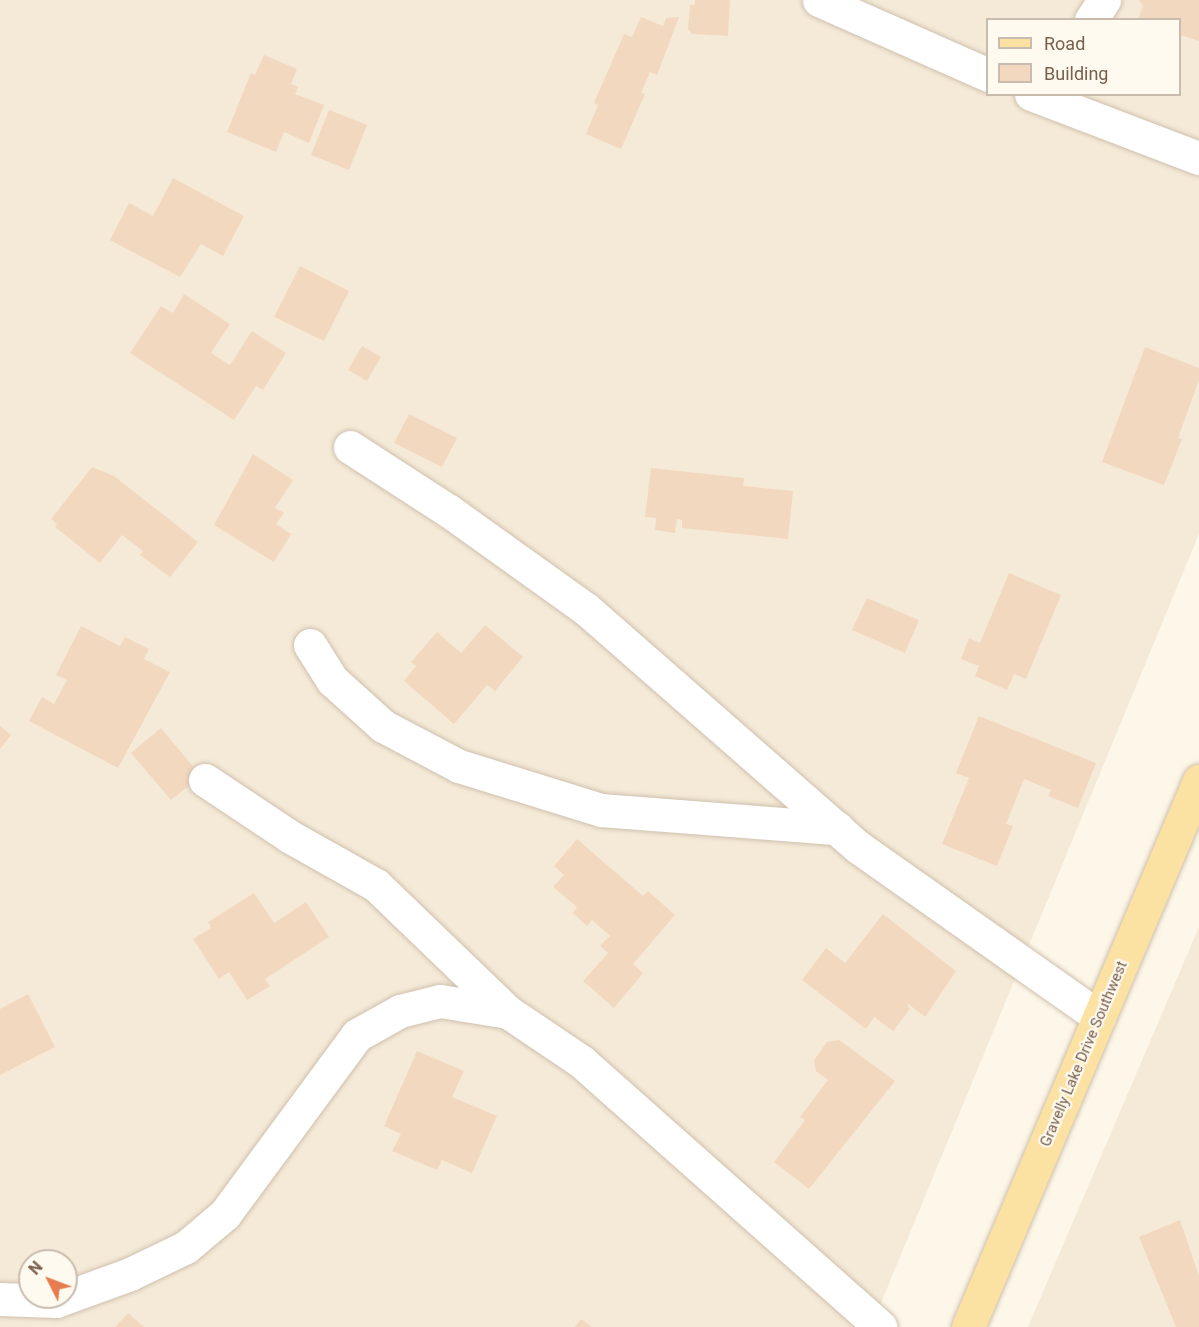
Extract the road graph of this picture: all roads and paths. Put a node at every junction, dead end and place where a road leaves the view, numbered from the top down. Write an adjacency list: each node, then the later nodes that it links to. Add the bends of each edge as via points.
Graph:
1 (819, 0): 4 (street)
2 (1104, 0): 3 (street)
3 (1092, 18)
4 (986, 75)
5 (1037, 96): 6 (street)
6 (1199, 158)
7 (350, 447): 11 (street, via 449,511 586,609)
8 (310, 645): 11 (street, via 332,680 383,726 459,766 601,810)
9 (205, 780): 12 (street, via 289,836 376,885)
10 (1199, 781): 13 (main road, Gravelly Lake Drive Southwest)
11 (837, 828): 13 (street)
12 (508, 1012): 14 (street, via 440,1000 400,1011 357,1035 225,1214 186,1246 130,1274 57,1301); 15 (street, via 582,1062)
13 (1099, 1017): 16 (main road, Gravelly Lake Drive Southwest)
14 (0, 1299)
15 (880, 1327)
16 (968, 1327)

